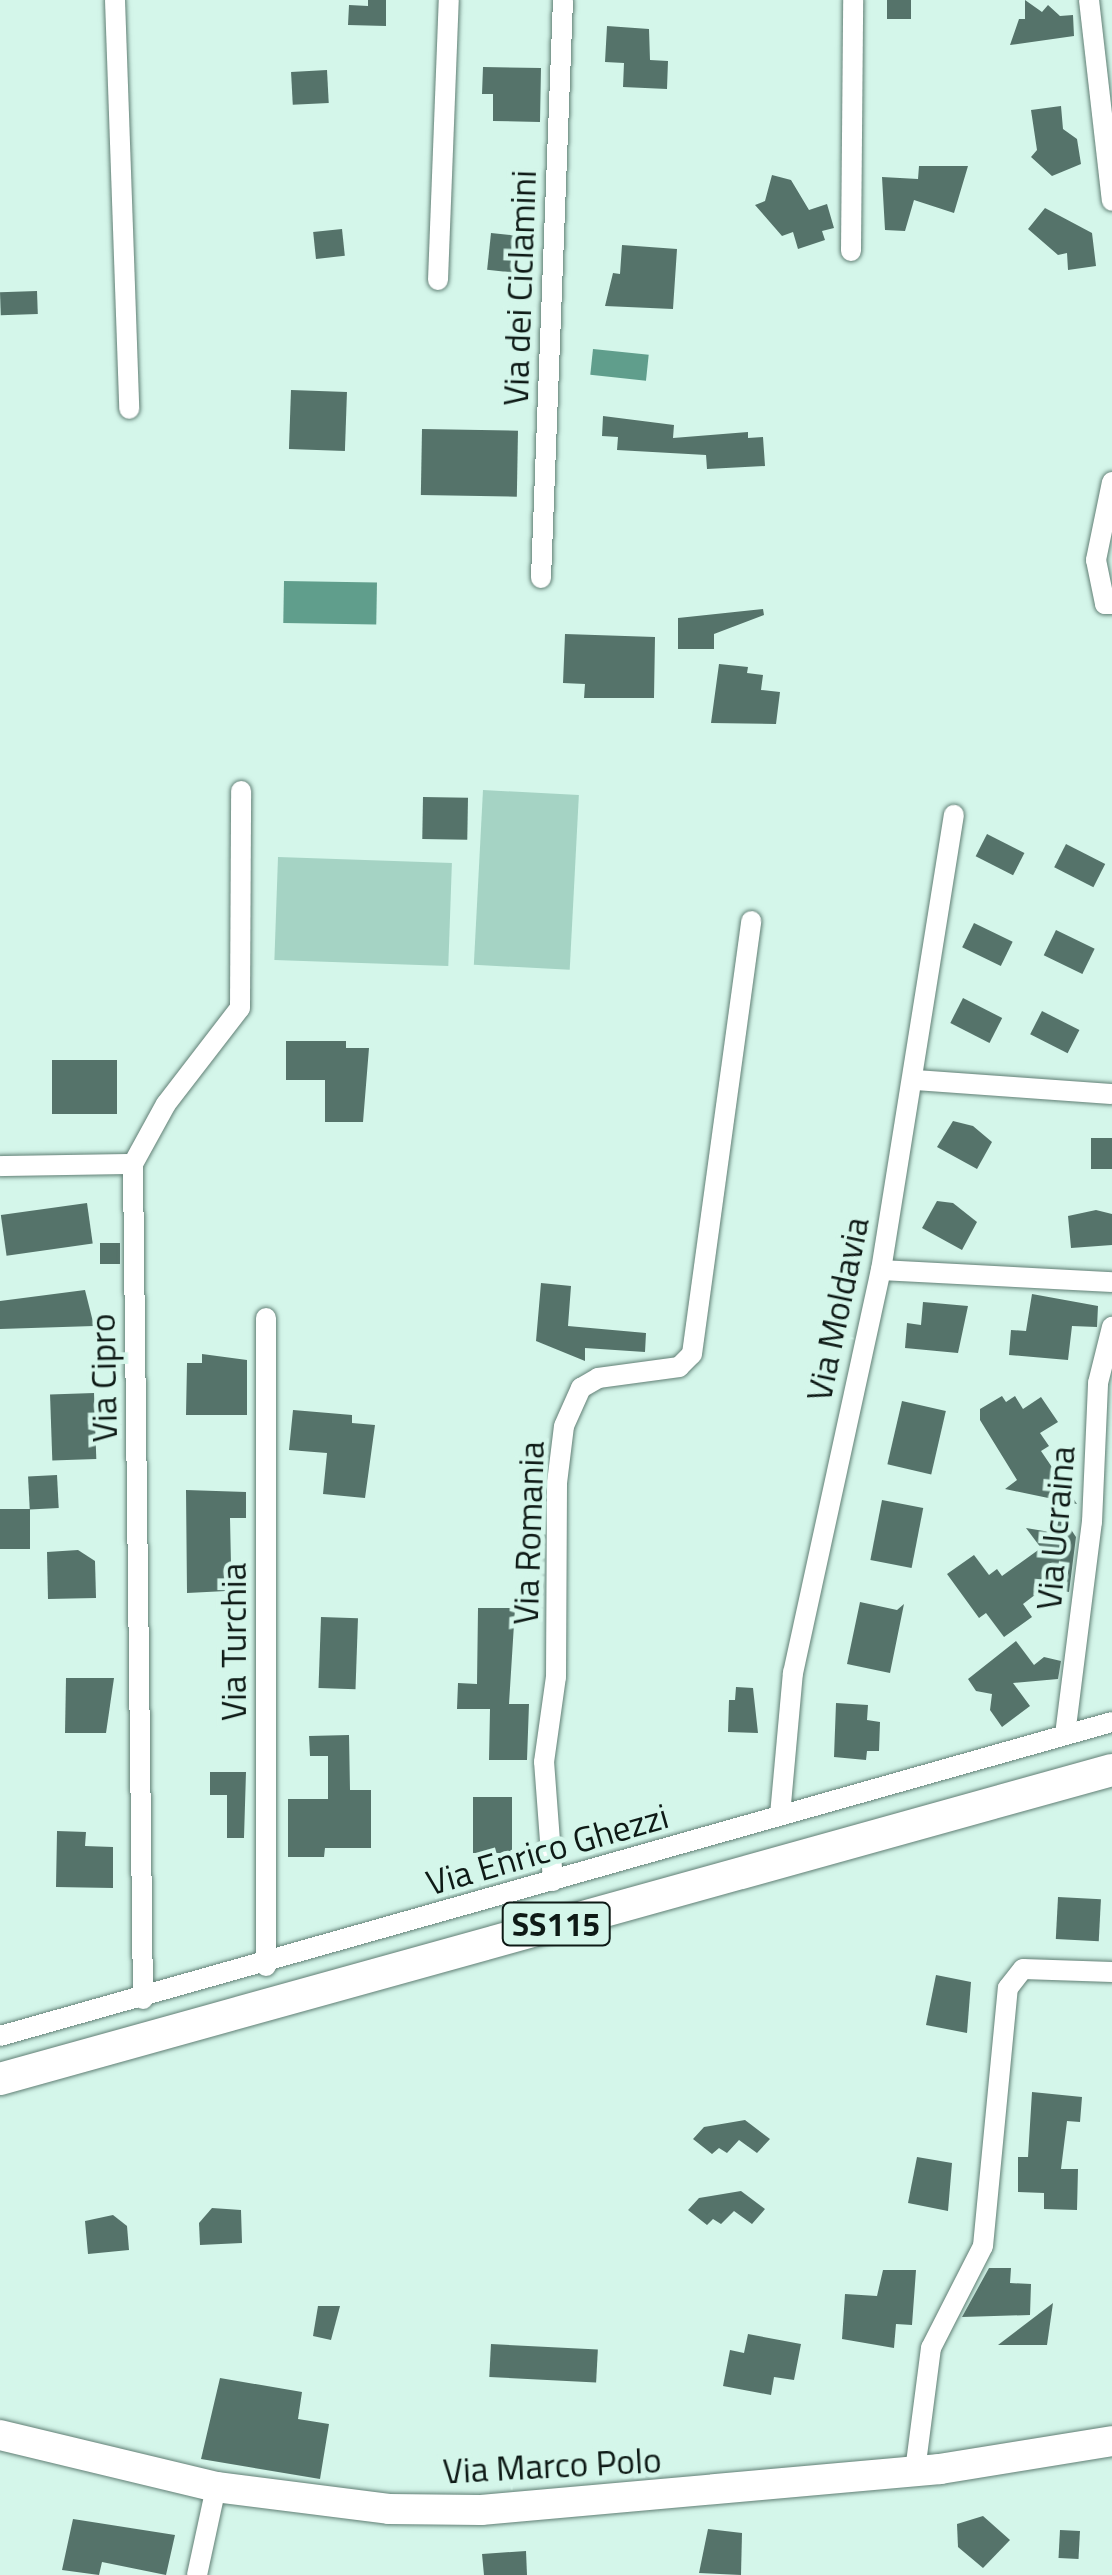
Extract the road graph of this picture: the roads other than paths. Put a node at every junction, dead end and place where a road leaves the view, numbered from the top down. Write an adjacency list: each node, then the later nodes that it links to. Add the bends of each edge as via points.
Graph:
1 (116, 0): 9 (street)
2 (449, 0): 8 (street)
3 (563, 0): 11 (street, Via dei Ciclamini)
4 (853, 0): 7 (street)
5 (1089, 0): 6 (street)
6 (1112, 201)
7 (852, 250)
8 (438, 280)
9 (129, 409)
10 (1112, 482): 12 (street, via 1096,560)
11 (540, 578)
12 (1108, 604)
13 (241, 791): 18 (street, Via Cipro, via 240,1008 166,1104)
14 (954, 816): 16 (street, Via Moldavia)
15 (751, 921): 28 (street, Via Romania, via 692,1354 679,1367 598,1378 581,1388 564,1426 557,1483 556,1677 544,1762)
16 (915, 1080): 17 (street); 20 (street, Via Moldavia)
17 (1112, 1094)
18 (133, 1164): 19 (street); 31 (street, Via Cipro)
19 (0, 1166)
20 (880, 1270): 21 (street); 27 (street, Via Moldavia, via 794,1673)
21 (1112, 1282)
22 (266, 1318): 29 (street, Via Turchia)
23 (1112, 1327): 25 (street, Via Ucraina, via 1098,1383 1092,1522)
24 (1112, 1722): 25 (street, Via Enrico Ghezzi)
25 (1065, 1735): 27 (street, Via Enrico Ghezzi)
26 (1112, 1770): 33 (main road, SS115)
27 (780, 1815): 28 (street, Via Enrico Ghezzi)
28 (553, 1881): 29 (street, Via Enrico Ghezzi)
29 (266, 1966): 31 (street, Via Enrico Ghezzi)
30 (1112, 1972): 36 (street, via 1022,1970 1008,1988 984,2246 931,2348)
31 (143, 1999): 32 (street, Via Enrico Ghezzi)
32 (0, 2036)
33 (0, 2078)
34 (0, 2436): 37 (street, Via Marco Polo)
35 (1112, 2441): 36 (street, Via Marco Polo)
36 (916, 2472): 37 (street, Via Marco Polo, via 482,2510 390,2510)
37 (216, 2487): 38 (street)
38 (197, 2575)

